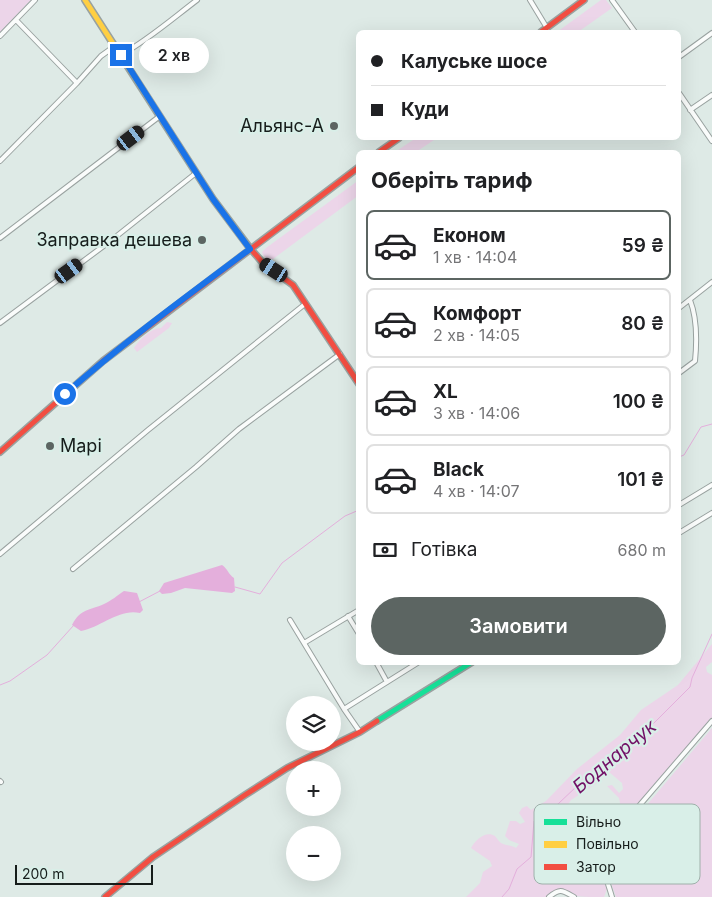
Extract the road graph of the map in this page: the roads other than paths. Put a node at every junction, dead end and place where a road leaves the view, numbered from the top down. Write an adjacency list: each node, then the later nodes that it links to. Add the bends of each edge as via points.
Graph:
1 (35, 0): 7 (street)
2 (85, 0): 13 (street)
3 (197, 0): 14 (street)
4 (530, 0): 8 (street)
5 (584, 0): 8 (street)
6 (612, 0): 10 (street)
7 (16, 20): 12 (street); 16 (street)
8 (547, 28): 9 (street)
9 (544, 30)
10 (634, 30)
11 (712, 33): 15 (street)
12 (0, 36)
13 (115, 46): 14 (street); 16 (street)
14 (121, 55): 20 (street)
15 (681, 56)
16 (76, 83): 24 (street)
17 (712, 94): 19 (street)
18 (681, 96): 19 (street)
19 (690, 110): 22 (street)
20 (160, 116): 26 (street); 27 (street)
21 (396, 140): 23 (street)
22 (712, 141)
23 (382, 150)
24 (0, 161)
25 (356, 169): 28 (street)
26 (196, 173): 28 (street); 33 (street)
27 (0, 238)
28 (250, 249): 31 (street, via 263,263 294,285); 37 (street, via 102,361)
29 (712, 282): 30 (street)
30 (690, 300): 32 (street); 35 (street, via 696,342 695,361)
31 (304, 304): 34 (street); 42 (street)
32 (681, 307)
33 (0, 323)
34 (340, 354): 36 (street); 43 (street, via 239,428)
35 (681, 372)
36 (356, 379)
37 (0, 452)
38 (712, 485): 39 (street)
39 (681, 504)
40 (712, 513): 41 (street)
41 (681, 532)
42 (0, 554)
43 (73, 569)
44 (356, 612): 45 (street)
45 (348, 616): 47 (street); 48 (street)
46 (290, 620): 48 (street)
47 (356, 629)
48 (304, 643): 53 (street)
49 (378, 665): 52 (street)
50 (414, 665): 52 (street)
51 (467, 665): 55 (street)
52 (387, 682): 53 (street)
53 (344, 710): 55 (street)
54 (712, 721): 56 (street)
55 (360, 732): 58 (street, via 287,768 245,795 153,857)
56 (641, 804)
57 (611, 895): 61 (street)
58 (105, 897)
59 (549, 897): 60 (street, via 559,890)
60 (574, 897)
61 (607, 897)

